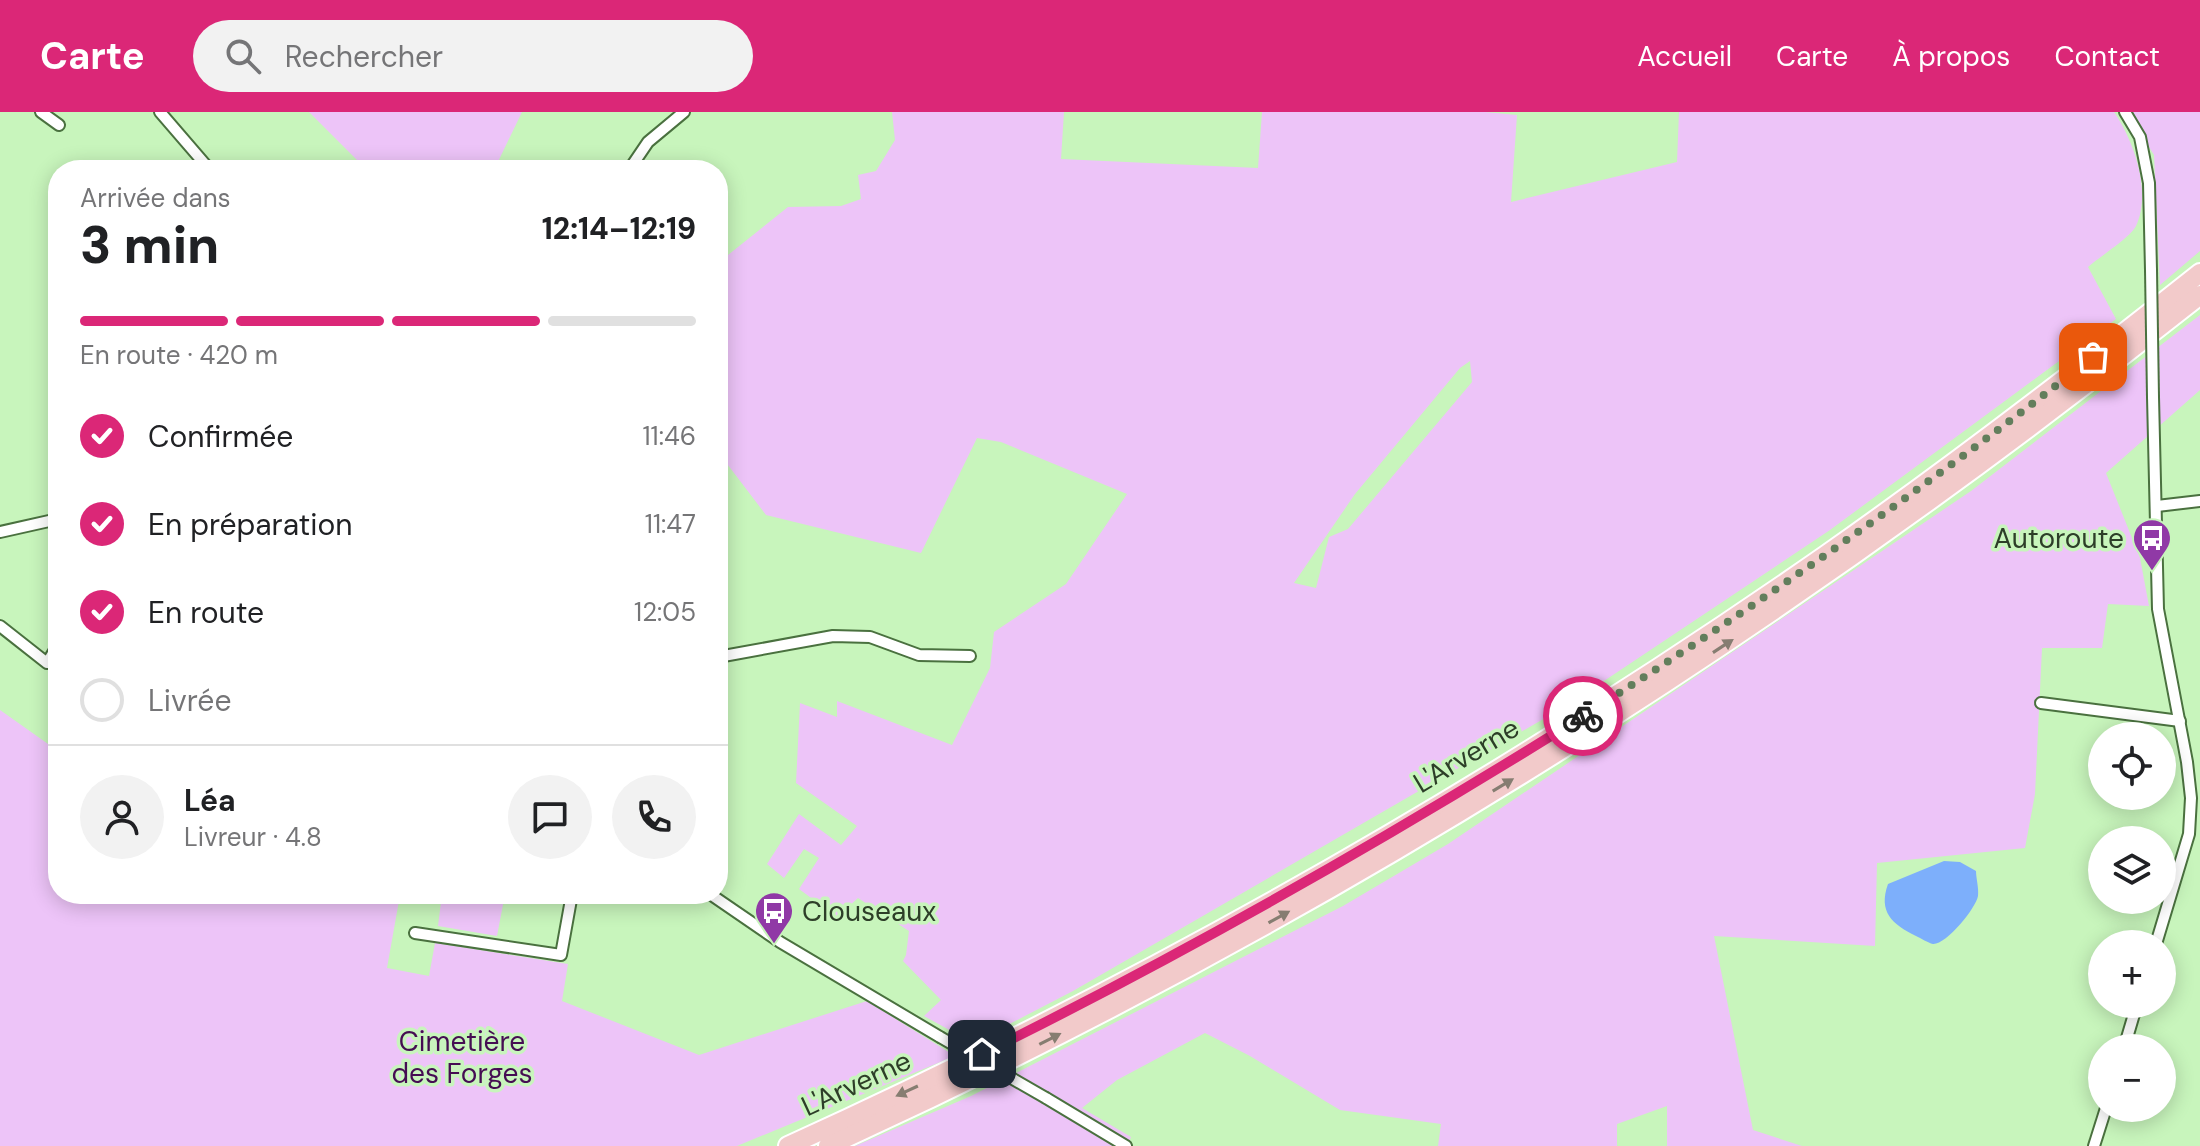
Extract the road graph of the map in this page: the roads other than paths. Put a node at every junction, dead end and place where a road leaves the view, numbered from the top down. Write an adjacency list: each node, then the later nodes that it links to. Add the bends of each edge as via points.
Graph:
1 (41, 112): 5 (street)
2 (160, 112): 6 (street)
3 (684, 112): 7 (street, via 648,142)
4 (2125, 112): 11 (street, bridge, via 2140,137 2149,183)
5 (59, 125)
6 (201, 160)
7 (636, 160)
8 (2200, 273): 25 (highway, L'Arverne, one-way to 25, via 2023,412 1839,546 1513,760 1175,954)
9 (2200, 295): 26 (highway, L'Arverne, one-way to 9, via 1182,970 1544,760 1836,568)
10 (2200, 501): 11 (street)
11 (2157, 506): 19 (street, via 2158,609)
12 (48, 521): 13 (street)
13 (0, 532)
14 (0, 626): 17 (street)
15 (728, 655): 16 (street, via 833,636 870,637 919,655)
16 (970, 656)
17 (48, 661)
18 (2041, 703): 19 (street)
19 (2180, 721): 22 (street, via 2191,798 2189,834)
20 (570, 904): 23 (street, via 561,955)
21 (725, 904): 27 (street, bridge)
22 (2160, 930)
23 (415, 933)
24 (2102, 1122): 28 (street)
25 (788, 1146)
26 (828, 1146)
27 (1126, 1146)
28 (2094, 1146)

